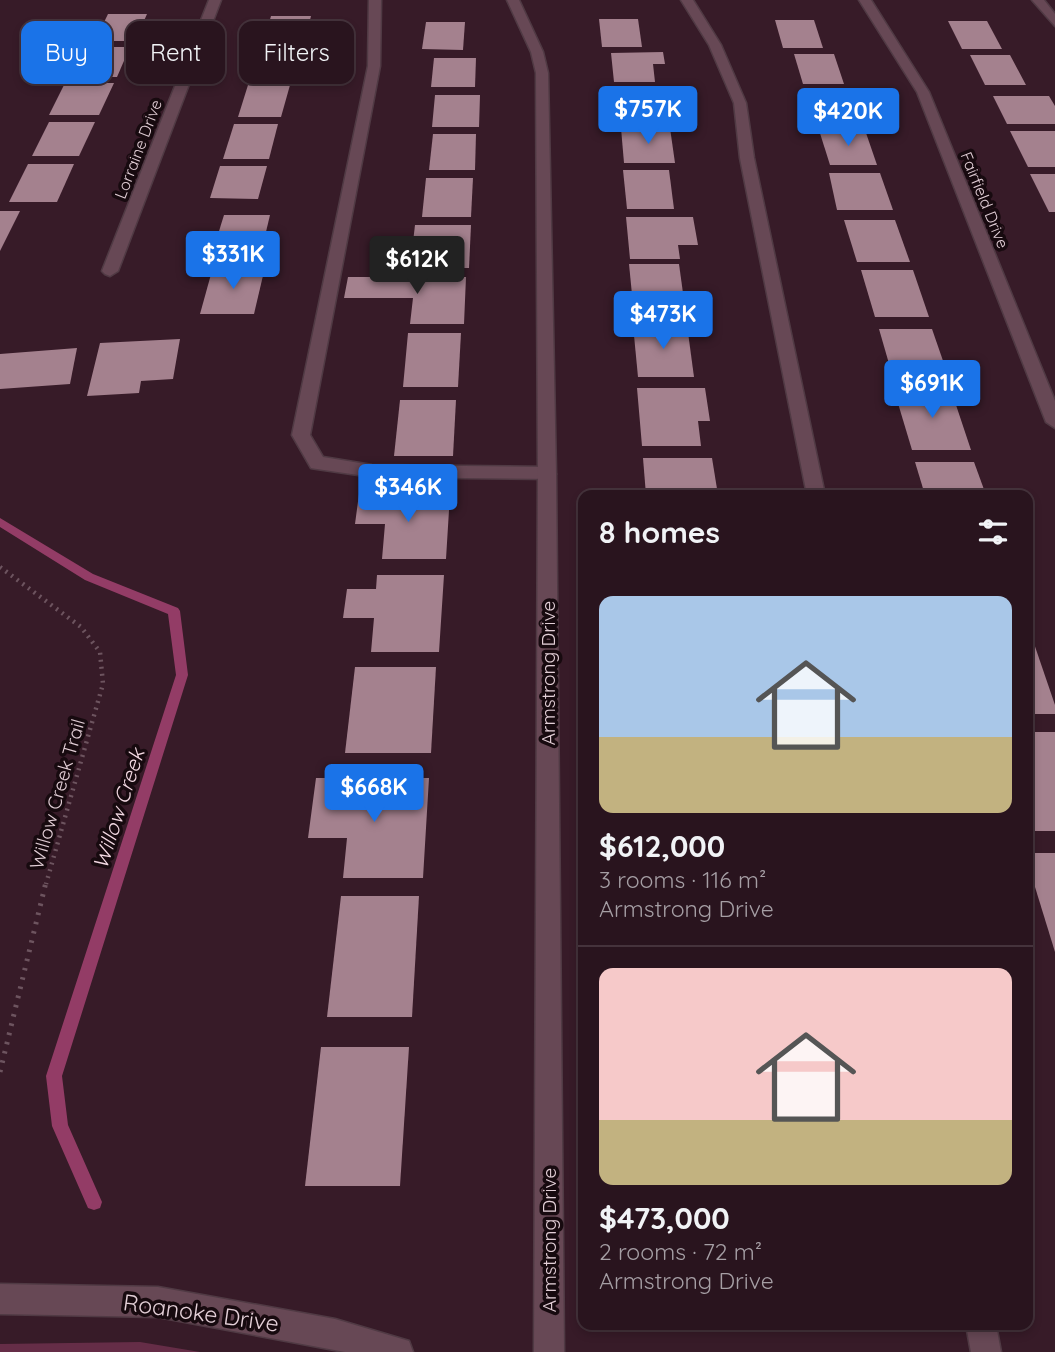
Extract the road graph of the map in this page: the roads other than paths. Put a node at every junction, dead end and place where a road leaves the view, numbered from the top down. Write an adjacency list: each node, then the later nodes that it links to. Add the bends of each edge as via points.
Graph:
1 (215, 0): 8 (street, Lorraine Drive)
2 (375, 0): 10 (street, via 374,66 301,435 317,463 372,471)
3 (513, 0): 10 (street, Armstrong Drive, via 542,73)
4 (687, 0): 11 (street, via 715,45 740,103)
5 (865, 0): 9 (street, Fairfield Drive, via 923,92)
6 (1038, 0): 7 (street)
7 (1055, 22)
8 (110, 271)
9 (1055, 422)
10 (547, 474): 15 (street, Armstrong Drive)
11 (815, 490)
12 (0, 1299): 14 (street, Roanoke Drive, via 158,1302 335,1334)
13 (982, 1330): 16 (street)
14 (398, 1352)
15 (549, 1352)
16 (986, 1352)

